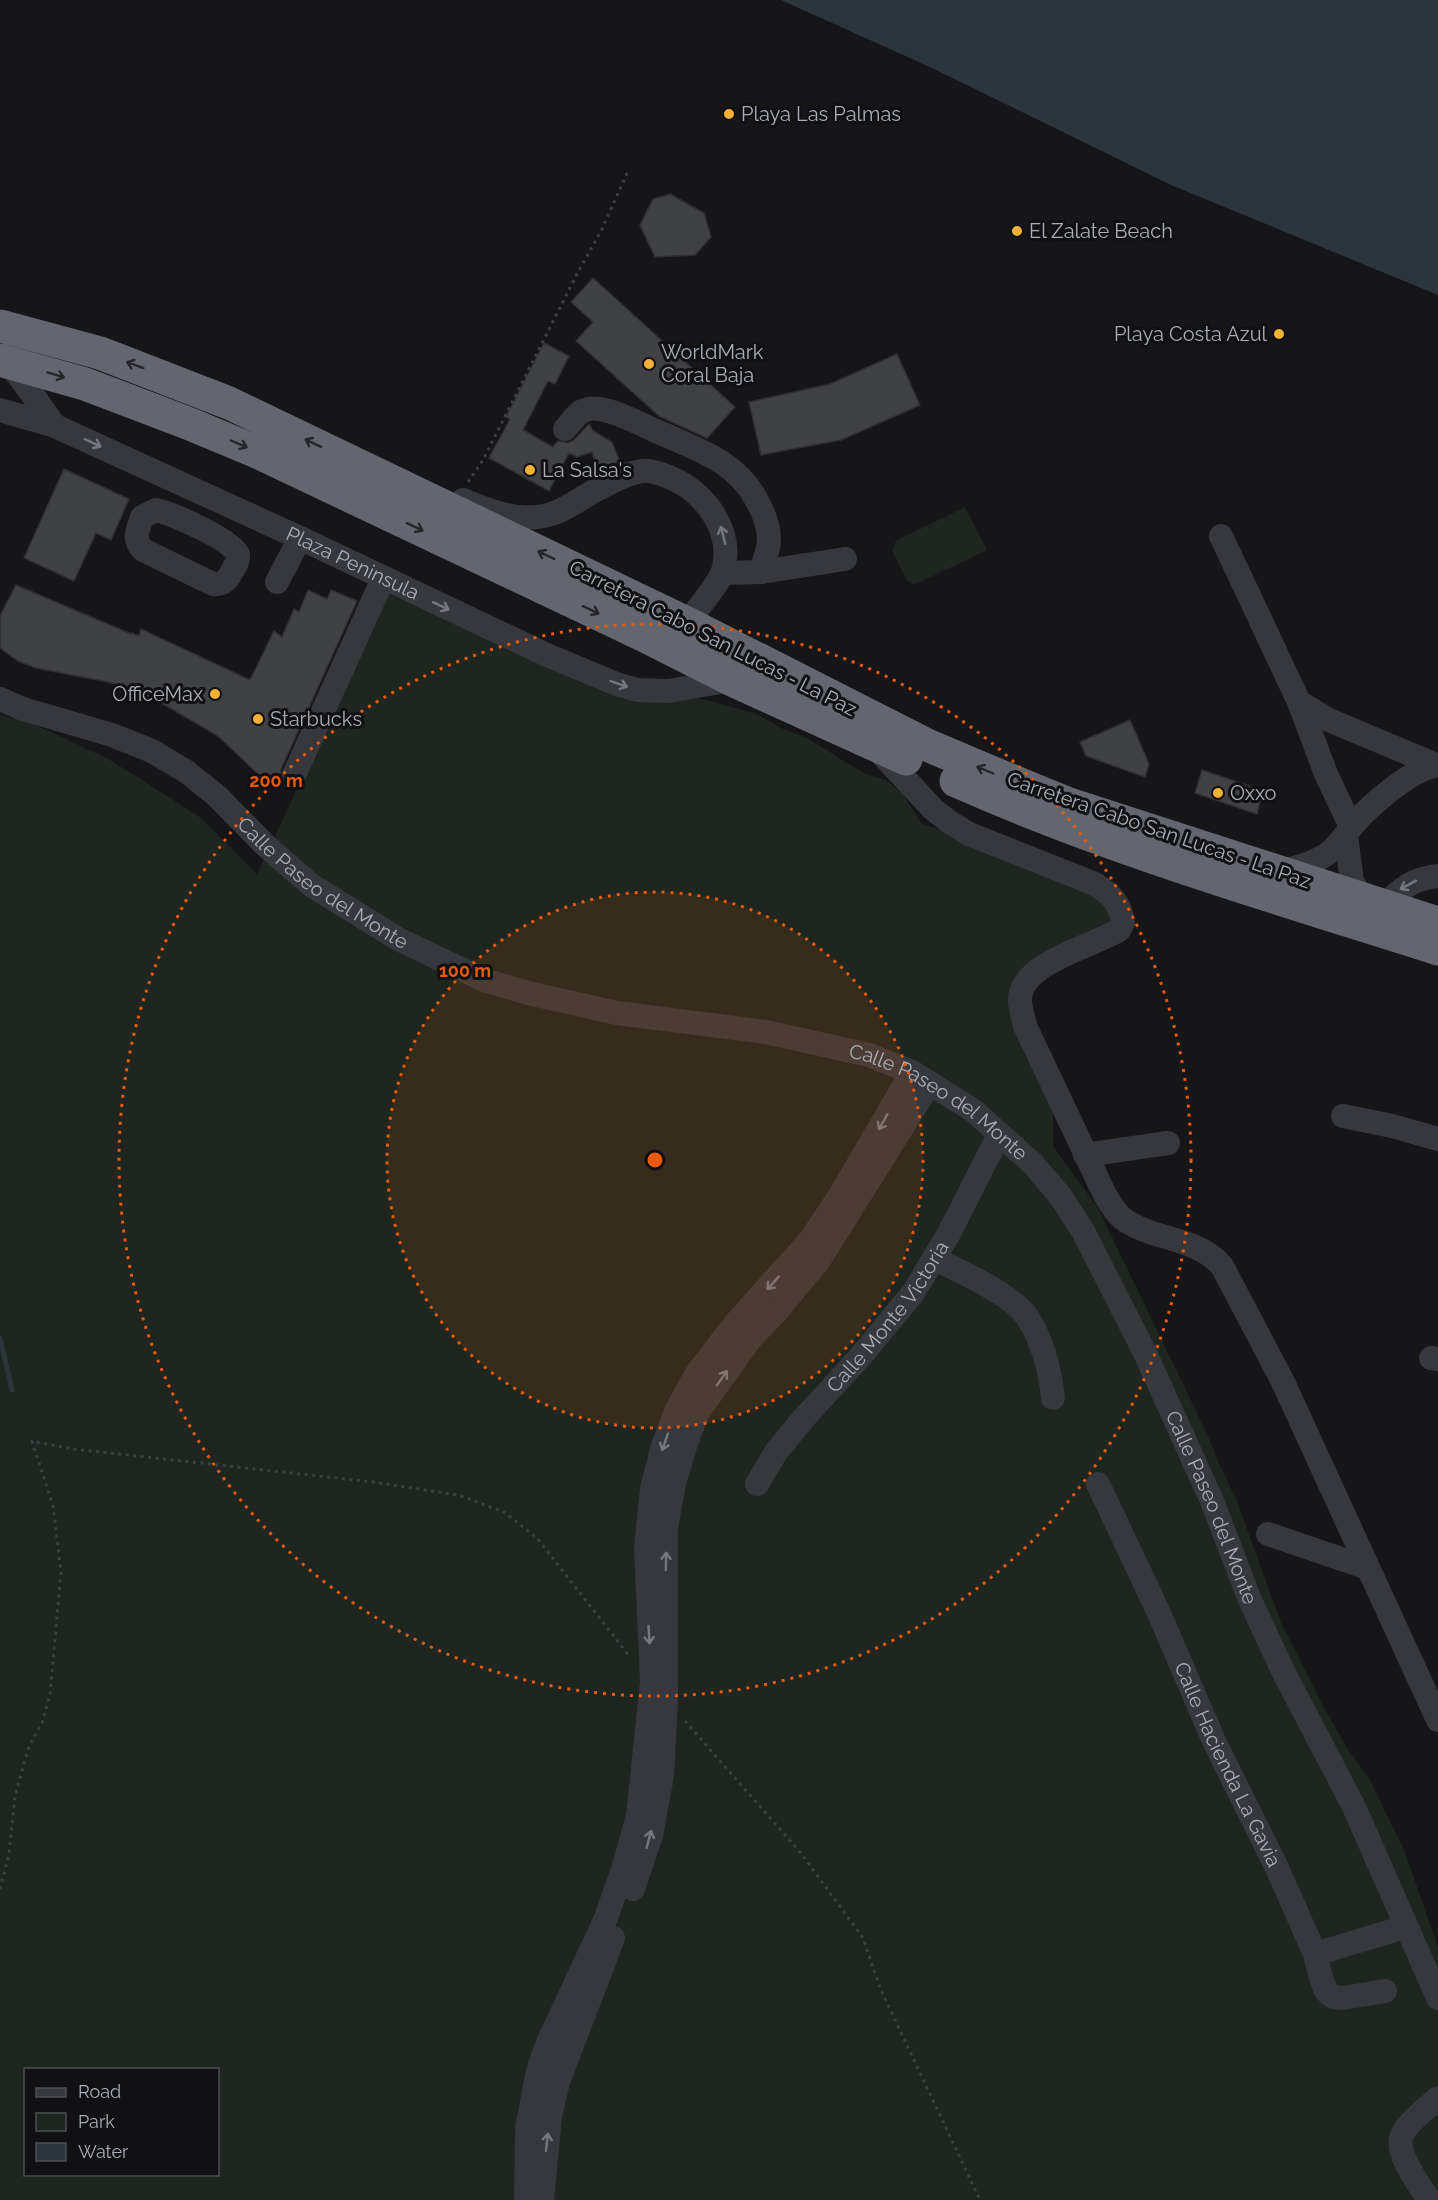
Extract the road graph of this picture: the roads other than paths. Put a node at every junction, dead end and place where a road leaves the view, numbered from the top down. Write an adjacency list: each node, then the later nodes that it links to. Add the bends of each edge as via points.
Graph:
1 (0, 326): 6 (highway, Carretera Cabo San Lucas - La Paz, one-way to 1, via 230,403 154,372)
2 (4, 360): 4 (street, Plaza Peninsula); 17 (highway, Carretera Cabo San Lucas - La Paz, one-way to 17, via 86,384 257,452)
3 (0, 410): 4 (street)
4 (55, 426): 7 (street, Plaza Peninsula, one-way to 7)
5 (565, 429): 12 (street, via 585,410 602,409 719,459 753,491 765,515 769,542)
6 (360, 465): 13 (street, one-way to 6, via 727,553 720,523 695,492 661,473 643,471 618,478 564,509 522,517 499,514 404,475); 16 (highway, Carretera Cabo San Lucas - La Paz, one-way to 6)
7 (216, 499): 8 (street); 10 (street, Plaza Peninsula)
8 (203, 529)
9 (1221, 536): 19 (street)
10 (300, 538): 14 (street, Plaza Peninsula); 15 (street)
11 (845, 559): 12 (street)
12 (761, 572): 13 (street)
13 (723, 573): 16 (street)
14 (383, 579): 17 (street, Plaza Peninsula, one-way to 17, via 628,688 668,691); 22 (street)
15 (277, 582)
16 (687, 623): 25 (highway, Carretera Cabo San Lucas - La Paz, one-way to 16, via 1070,804 986,770 891,727)
17 (732, 680): 20 (highway, Carretera Cabo San Lucas - La Paz)
18 (0, 699): 31 (street, Calle Paseo del Monte, via 152,751 217,796 311,885 398,939 484,980 617,1013 766,1032 869,1055)
19 (1299, 702): 21 (street, via 1329,720); 23 (street)
20 (870, 742): 24 (highway, Carretera Cabo San Lucas - La Paz, via 1029,813); 36 (street, via 948,821 969,834 1095,884 1117,901 1123,923 1119,930 1038,969 1024,982 1020,1000 1025,1026)
21 (1437, 765): 23 (street, via 1386,793)
22 (294, 775)
23 (1348, 832): 25 (street, via 1330,852 1312,863); 27 (street, via 1352,880)
24 (1184, 868): 29 (highway, Carretera Cabo San Lucas - La Paz); 30 (highway, via 1288,916)
25 (1280, 872): 27 (highway, Carretera Cabo San Lucas - La Paz)
26 (1438, 876): 27 (street, one-way to 27, via 1410,883)
27 (1373, 902): 28 (highway, Carretera Cabo San Lucas - La Paz)
28 (1438, 923)
29 (1438, 949)
30 (1438, 968)
31 (921, 1077): 33 (street, Calle Paseo del Monte, via 974,1111); 48 (street, via 743,1331 697,1373 663,1446 652,1488 646,1548 659,1691 638,1816 606,1918 546,2048)
32 (1343, 1116): 34 (street)
33 (999, 1134): 37 (street, Calle Monte Victoria); 44 (street, Calle Paseo del Monte, via 1033,1164 1061,1197 1096,1256 1212,1501 1250,1600 1354,1807)
34 (1438, 1140)
35 (1168, 1143): 36 (street)
36 (1085, 1155): 42 (street, via 1105,1196 1120,1216 1136,1227 1202,1248 1222,1266 1283,1382)
37 (934, 1258): 38 (street, via 996,1292 1027,1317 1050,1371); 39 (street, Calle Monte Victoria, via 913,1293 776,1452)
38 (1053, 1398)
39 (757, 1484)
40 (1098, 1484): 45 (street, Calle Hacienda La Gavia)
41 (1268, 1533): 42 (street)
42 (1368, 1568): 43 (street)
43 (1436, 1712)
44 (1405, 1927): 45 (street); 47 (street, Calle Paseo del Monte)
45 (1315, 1954): 46 (street, Calle Hacienda La Gavia, via 1326,1991 1334,1997)
46 (1385, 1991)
47 (1438, 1998)
48 (548, 2077): 50 (street, via 527,2128); 51 (street, one-way to 48, via 550,2116)
49 (1438, 2098): 52 (street, via 1403,2131 1400,2141 1401,2154)
50 (526, 2200)
51 (542, 2200)
52 (1429, 2200)

